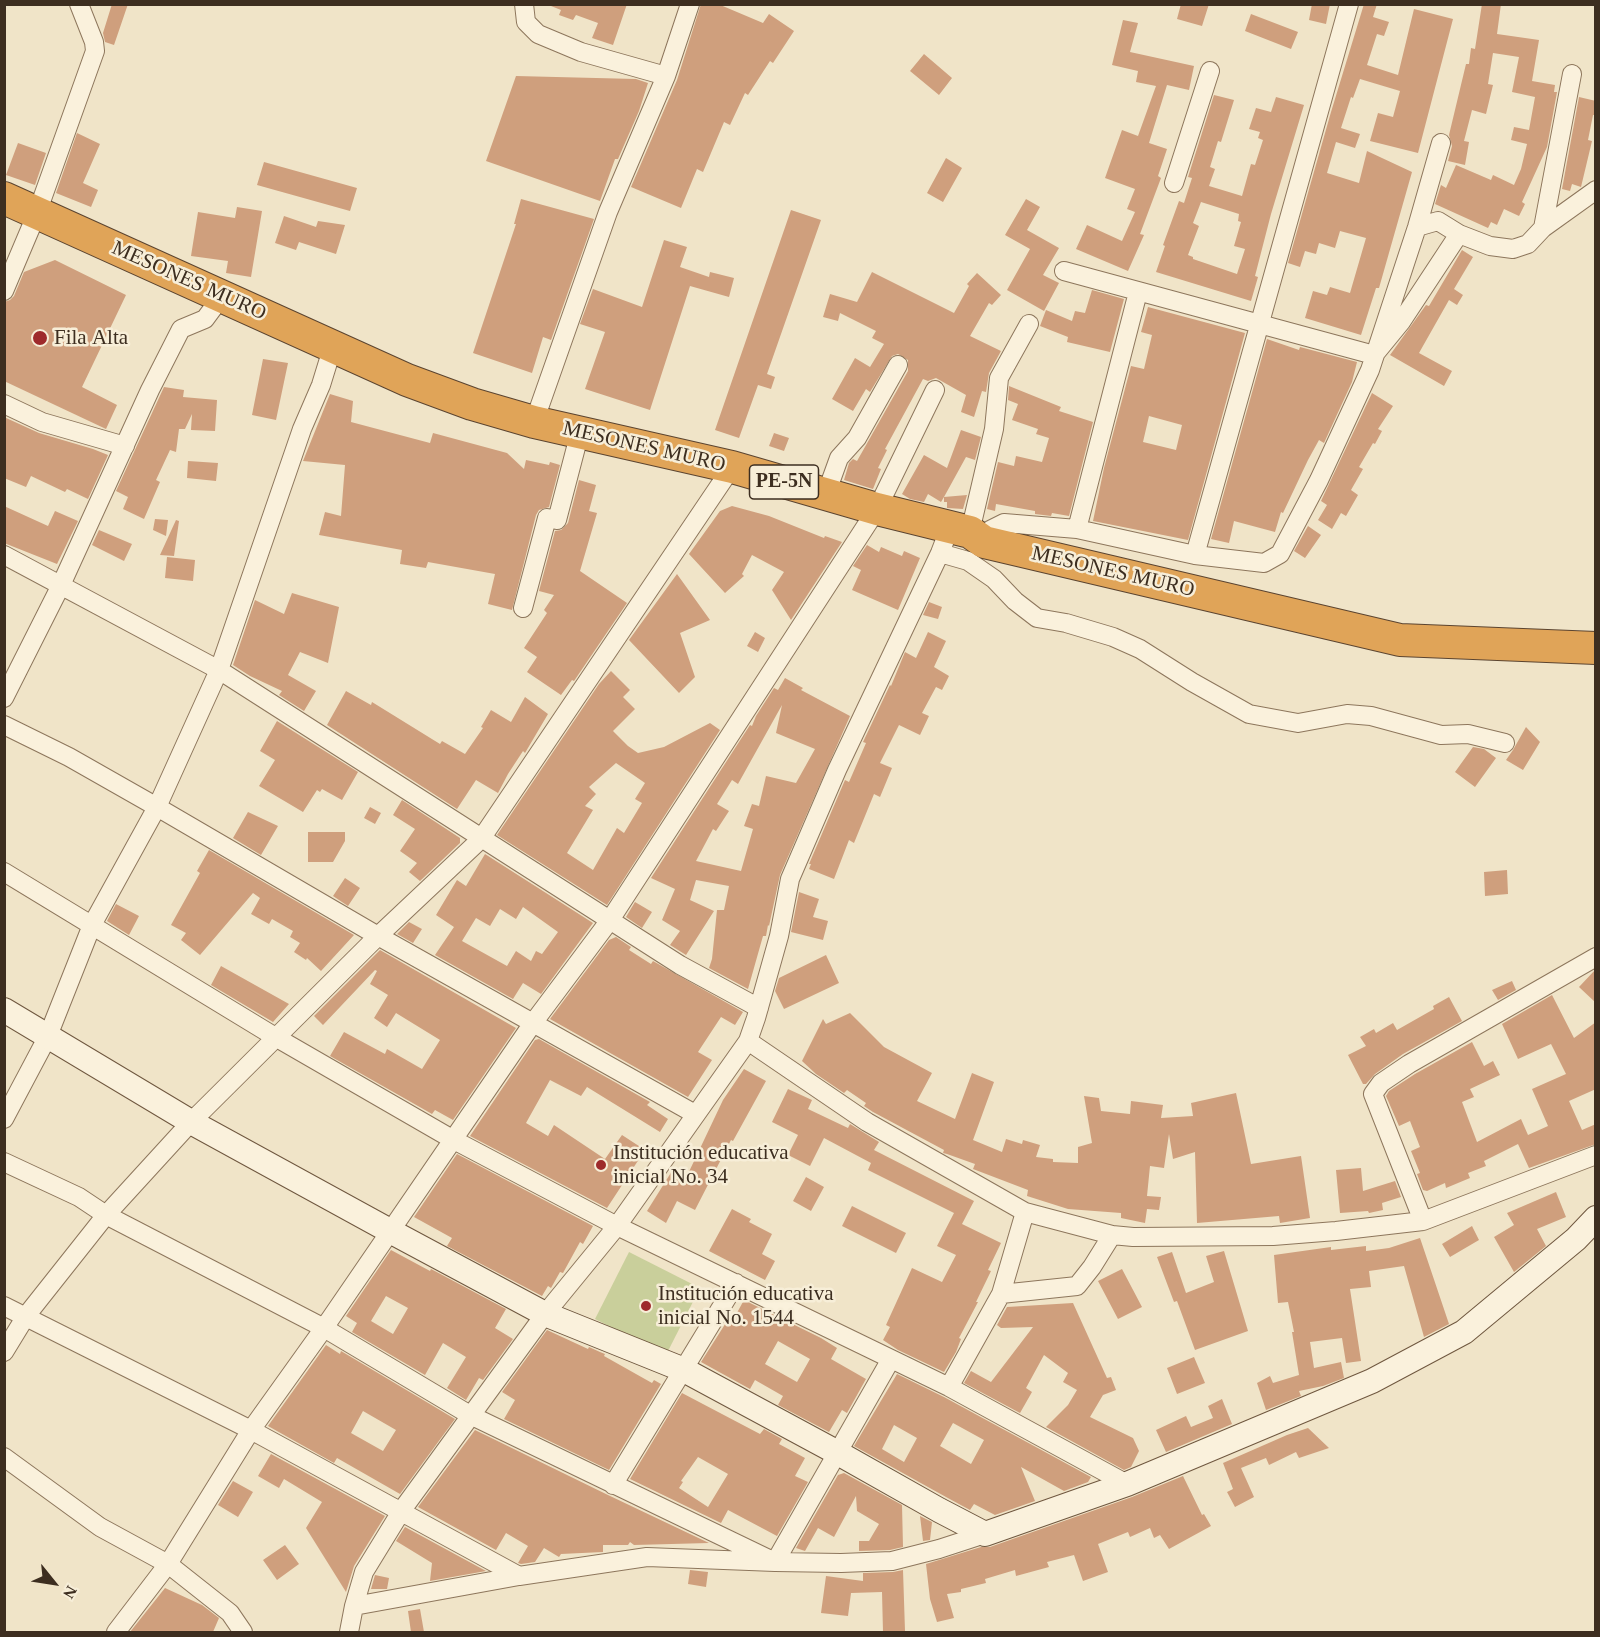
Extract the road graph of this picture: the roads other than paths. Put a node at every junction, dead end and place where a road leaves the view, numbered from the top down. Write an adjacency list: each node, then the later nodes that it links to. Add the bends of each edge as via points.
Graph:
1 (79, 4): 12 (street, via 94,51)
2 (524, 4): 7 (street, via 526,22 538,34 581,52)
3 (690, 4): 7 (street)
4 (1349, 4): 21 (street)
5 (1210, 71): 9 (street)
6 (1572, 74): 14 (street)
7 (666, 76): 27 (street, via 608,212)
8 (1440, 144): 13 (street)
9 (1174, 183)
10 (1596, 190): 14 (street)
11 (4, 198): 12 (highway, MESONES MURO / PE-5N)
12 (37, 213): 17 (street); 19 (highway, MESONES MURO / PE-5N)
13 (1417, 227): 15 (street, via 1438,221); 23 (street)
14 (1543, 228): 15 (street, via 1528,244 1513,249 1490,246)
15 (1459, 234): 23 (street, via 1401,322)
16 (1064, 271): 18 (street)
17 (4, 291)
18 (1138, 292): 21 (street); 33 (street)
19 (222, 296): 22 (highway, MESONES MURO / PE-5N); 29 (street, via 205,319 181,328)
20 (1029, 324): 34 (street, via 999,378 994,429)
21 (1261, 324): 23 (street); 36 (street)
22 (333, 346): 27 (highway, MESONES MURO / PE-5N, via 407,380); 40 (street)
23 (1374, 355): 36 (street, via 1319,480 1280,554 1264,562)
24 (898, 365): 31 (street, via 857,438 839,459)
25 (935, 390): 32 (street)
26 (4, 404): 29 (street, via 42,422)
27 (534, 422): 28 (highway, MESONES MURO / PE-5N)
28 (580, 432): 30 (highway, MESONES MURO / PE-5N); 38 (street, via 557,520 547,518)
29 (125, 446): 37 (street)
30 (732, 467): 31 (highway, MESONES MURO / PE-5N); 45 (street)
31 (826, 494): 32 (highway, MESONES MURO / PE-5N)
32 (877, 509): 34 (highway, MESONES MURO / PE-5N); 47 (street)
33 (1077, 528): 34 (street, via 1004,524); 36 (street)
34 (961, 539): 39 (highway, MESONES MURO / PE-5N, via 1400,640); 43 (street, via 968,561 1037,618 1104,634 1140,649 1249,714 1298,723 1347,714 1371,716 1441,735 1468,734); 51 (street, via 846,749 790,879)
35 (4, 555): 37 (street)
36 (1195, 555)
37 (61, 585): 40 (street); 41 (street)
38 (523, 608)
39 (1596, 648)
40 (219, 670): 44 (street); 45 (street)
41 (4, 698)
42 (4, 725): 44 (street)
43 (1505, 743)
44 (157, 807): 48 (street); 49 (street)
45 (481, 839): 47 (street); 49 (street)
46 (4, 872): 48 (street)
47 (610, 920): 51 (street, via 680,965); 53 (street)
48 (92, 925): 54 (street); 55 (street)
49 (378, 936): 53 (street); 55 (street)
50 (1596, 957): 66 (street, via 1409,1064 1381,1083 1373,1094)
51 (759, 1008): 56 (street)
52 (4, 1010): 54 (street)
53 (533, 1023): 57 (street); 60 (street)
54 (48, 1036): 58 (street); 59 (street)
55 (277, 1038): 59 (street); 60 (street)
56 (748, 1041): 57 (street); 63 (street, via 867,1122)
57 (695, 1114): 67 (street)
58 (4, 1119)
59 (191, 1122): 64 (street); 68 (street)
60 (452, 1139): 67 (street); 68 (street)
61 (1596, 1155): 66 (street)
62 (4, 1162): 64 (street, via 79,1197)
63 (1025, 1212): 69 (street); 71 (street)
64 (106, 1215): 74 (street); 75 (street)
65 (1596, 1218): 84 (street, via 1464,1332 1372,1381)
66 (1423, 1221): 69 (street, via 1273,1236)
67 (617, 1226): 70 (street); 73 (street)
68 (390, 1231): 73 (street); 75 (street)
69 (1112, 1235): 71 (street, via 1077,1286)
70 (736, 1283): 77 (street); 78 (street)
71 (1001, 1294): 79 (street)
72 (4, 1306): 74 (street)
73 (545, 1314): 78 (street); 80 (street)
74 (26, 1316): 76 (street); 81 (street)
75 (324, 1328): 80 (street); 81 (street)
76 (4, 1352)
77 (891, 1359): 79 (street); 82 (street)
78 (684, 1370): 82 (street); 85 (street)
79 (949, 1387): 84 (street)
80 (470, 1415): 85 (street); 86 (street)
81 (251, 1430): 86 (street); 89 (street)
82 (838, 1453): 87 (street); 88 (street)
83 (4, 1457): 89 (street, via 100,1527)
84 (1127, 1484): 87 (street)
85 (613, 1485): 88 (street)
86 (402, 1510): 90 (street); 91 (street, via 364,1572)
87 (985, 1534): 88 (street, via 892,1561)
88 (775, 1562): 90 (street, via 647,1557)
89 (168, 1564): 92 (street); 93 (street, via 230,1613)
90 (519, 1576): 91 (street)
91 (354, 1606): 94 (street)
92 (116, 1632)
93 (243, 1632)
94 (349, 1632)

